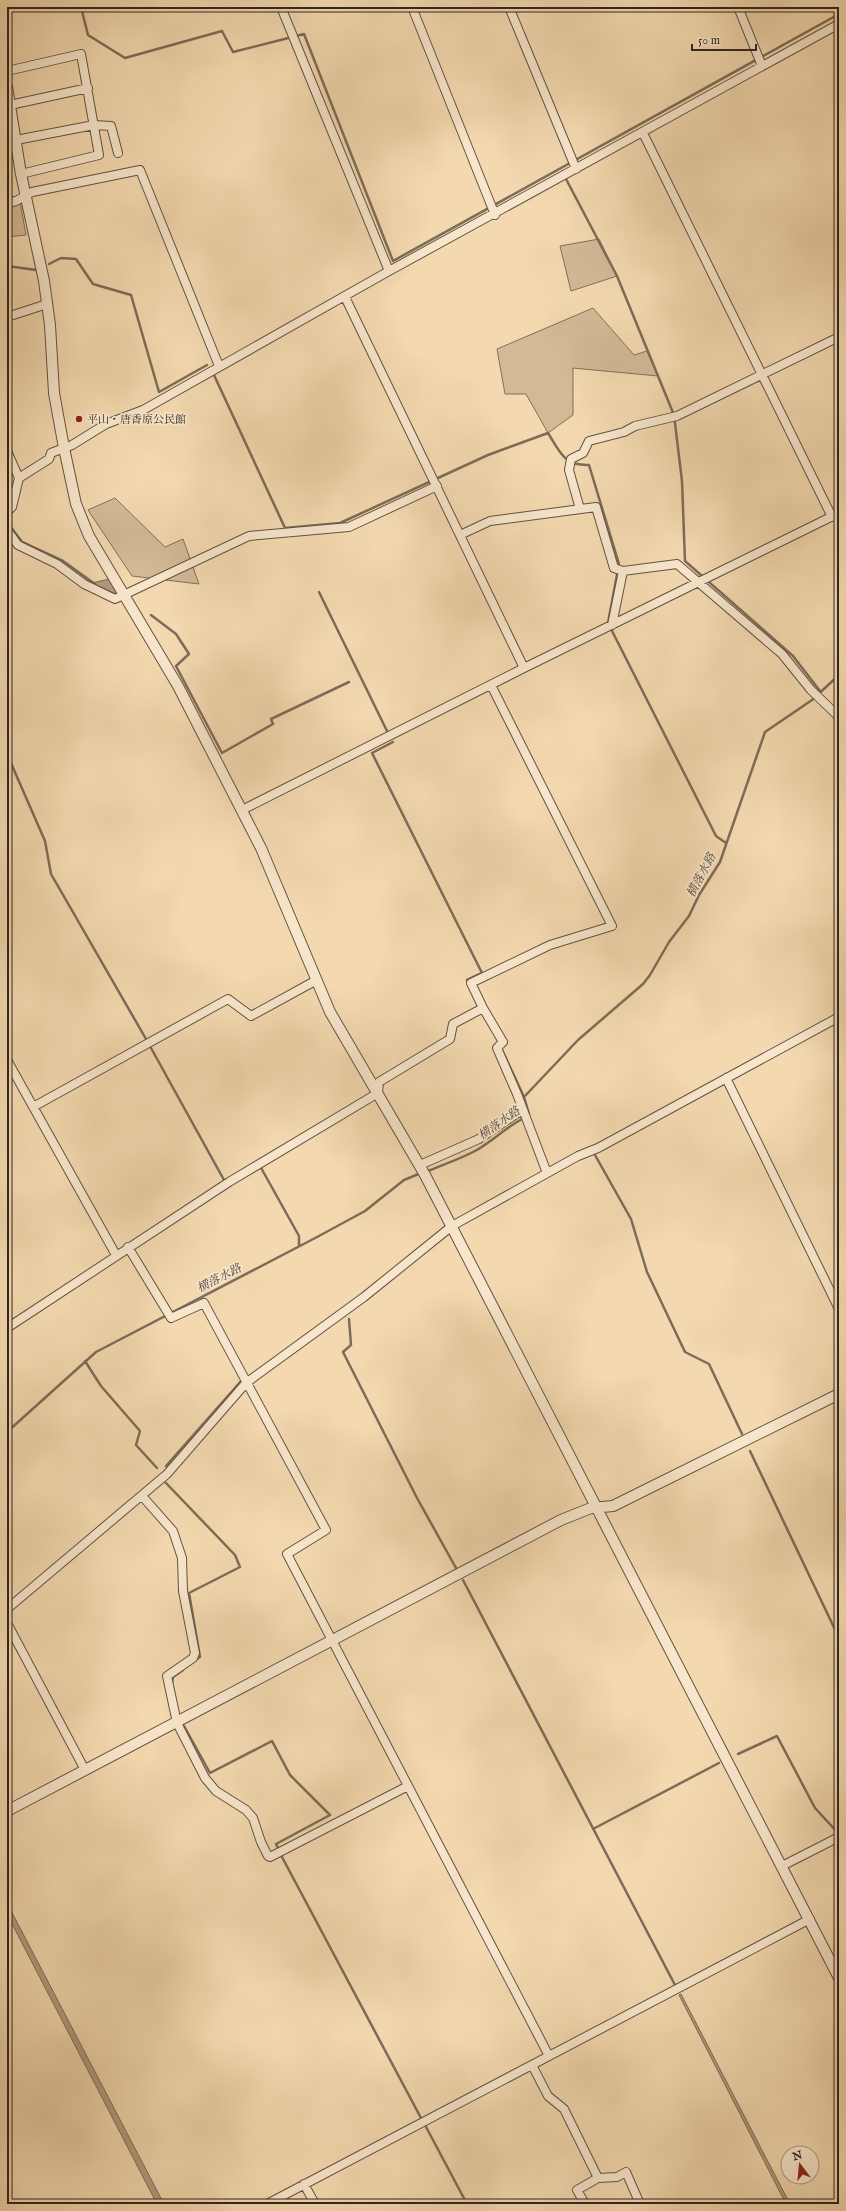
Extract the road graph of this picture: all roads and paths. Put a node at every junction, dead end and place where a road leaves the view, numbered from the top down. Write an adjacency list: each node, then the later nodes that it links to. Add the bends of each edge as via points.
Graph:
1 (281, 7): 20 (street)
2 (412, 7): 19 (street)
3 (509, 7): 15 (street)
4 (738, 7): 6 (street)
5 (839, 24): 6 (street)
6 (762, 66): 12 (street)
7 (7, 71): 9 (street, via 81,54)
8 (7, 87): 10 (street)
9 (88, 88): 10 (street); 11 (street)
10 (10, 105): 13 (street)
11 (94, 125): 13 (street); 14 (street, via 112,126); 16 (street, via 98,155)
12 (643, 133): 15 (street); 26 (street)
13 (16, 140): 16 (street)
14 (118, 153)
15 (576, 168): 19 (street)
16 (21, 174): 17 (street)
17 (26, 196): 18 (street); 22 (street); 25 (street, via 32,192 140,170)
18 (7, 203)
19 (495, 215): 20 (street)
20 (389, 271): 21 (street)
21 (345, 297): 25 (street); 30 (street)
22 (47, 304): 23 (street); 27 (street, via 54,393)
23 (7, 316)
24 (839, 337): 26 (street)
25 (219, 366): 27 (street, via 142,410 106,424)
26 (763, 374): 31 (street, via 674,417 589,441 583,453 571,459 569,470); 33 (street)
27 (64, 448): 29 (street, via 51,453 48,459); 38 (street, via 76,504 89,536)
28 (7, 451): 29 (street)
29 (19, 478): 32 (street, via 12,507)
30 (437, 486): 35 (street); 38 (street, via 349,527 249,536)
31 (580, 509): 35 (street, via 490,521); 36 (street, via 596,507 614,568)
32 (7, 512)
33 (835, 515): 37 (street)
34 (7, 530): 38 (street, via 18,546 58,564 84,584 115,599)
35 (460, 535): 40 (street)
36 (623, 571): 37 (street, via 677,564); 39 (street)
37 (699, 584): 39 (street); 42 (street, via 782,654 810,690)
38 (125, 594): 43 (street, via 178,686)
39 (612, 626): 40 (street)
40 (524, 668): 41 (street)
41 (491, 685): 43 (street); 45 (street, via 612,926 550,945 471,983)
42 (839, 717)
43 (242, 810): 44 (street, via 261,848)
44 (315, 981): 49 (street, via 330,1012); 50 (street, via 251,1016 228,999)
45 (483, 1008): 49 (street, via 453,1024 450,1039 379,1082); 51 (street, via 503,1042 497,1048)
46 (839, 1017): 48 (street)
47 (7, 1060): 50 (street)
48 (726, 1078): 53 (street); 57 (street)
49 (378, 1093): 52 (street); 55 (street, via 229,1182)
50 (33, 1107): 56 (street)
51 (524, 1116): 52 (street); 53 (street)
52 (423, 1170): 54 (street)
53 (547, 1173): 54 (street)
54 (452, 1226): 59 (street, via 364,1297); 62 (street)
55 (128, 1247): 56 (street); 59 (street, via 171,1318 204,1303)
56 (116, 1255): 58 (street)
57 (839, 1309)
58 (7, 1328)
59 (246, 1383): 61 (street, via 166,1474); 65 (street, via 326,1530 287,1554)
60 (839, 1394): 62 (street, via 624,1501)
61 (142, 1496): 63 (street); 66 (street, via 173,1531 182,1558 183,1591 195,1653 193,1658 167,1676)
62 (598, 1509): 65 (street, via 583,1511 561,1520); 71 (street)
63 (7, 1609)
64 (7, 1623): 67 (street)
65 (332, 1641): 66 (street); 68 (street)
66 (177, 1723): 67 (street); 68 (street, via 205,1778 216,1791 246,1810 253,1818 260,1842 270,1857)
67 (84, 1770): 69 (street)
68 (408, 1786): 74 (street)
69 (7, 1811)
70 (839, 1837): 71 (street)
71 (782, 1866): 72 (street)
72 (810, 1919): 73 (street); 74 (street)
73 (839, 1976)
74 (549, 2056): 75 (street)
75 (532, 2065): 76 (street, via 548,2096 564,2109); 77 (street)
76 (598, 2178): 82 (street, via 577,2190); 83 (street, via 617,2177 626,2172)
77 (304, 2184): 80 (street); 81 (street)
78 (7, 2200): 79 (street)
79 (9, 2204)
80 (267, 2204)
81 (315, 2204)
82 (585, 2204)
83 (640, 2204)

